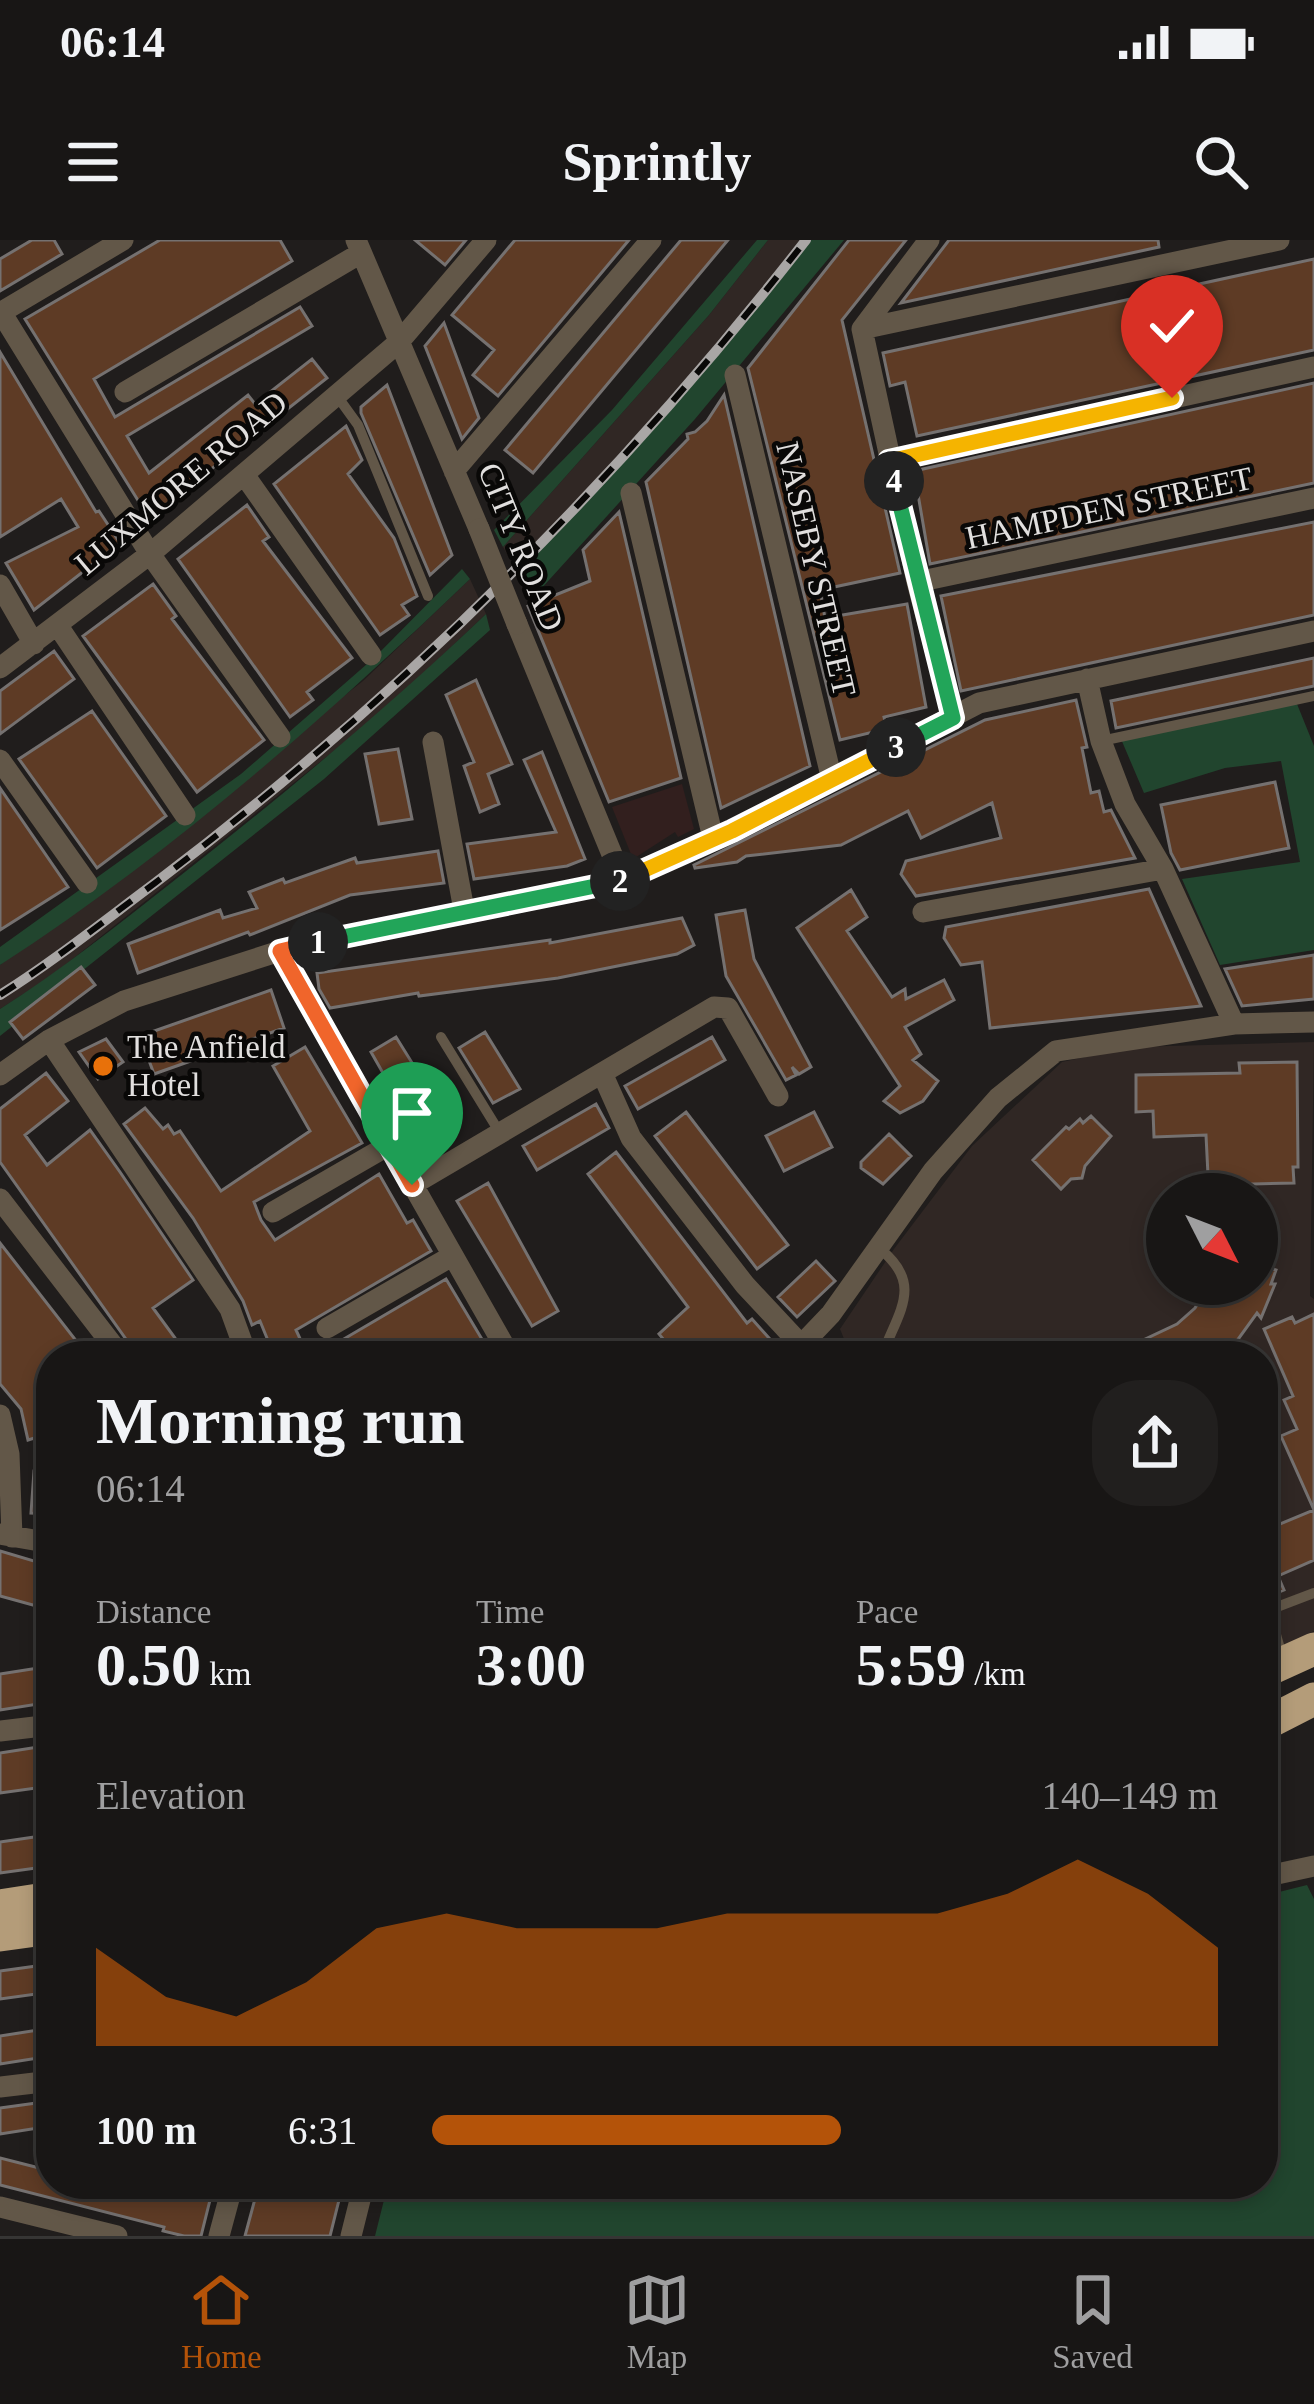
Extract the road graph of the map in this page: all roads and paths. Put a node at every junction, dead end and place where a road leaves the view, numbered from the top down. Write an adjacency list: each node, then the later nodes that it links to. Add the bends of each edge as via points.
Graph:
1 (123, 240): 7 (street)
2 (486, 240): 9 (street, LUXMORE ROAD)
3 (651, 240): 15 (street)
4 (929, 240): 8 (street)
5 (1279, 240): 8 (street)
6 (359, 246): 9 (street, CITY ROAD); 12 (street)
7 (1, 312): 19 (street)
8 (862, 329): 14 (street)
9 (399, 342): 13 (street, LUXMORE ROAD); 15 (street, CITY ROAD)
10 (1314, 367): 14 (street)
11 (735, 375): 35 (street, NASEBY STREET)
12 (125, 392)
13 (337, 396): 16 (street, LUXMORE ROAD); 22 (lane, via 358,425)
14 (889, 461): 20 (street)
15 (454, 471): 39 (street, CITY ROAD, bridge)
16 (245, 476): 19 (street, LUXMORE ROAD); 26 (street)
17 (631, 493): 37 (street)
18 (1314, 498): 20 (street, HAMPDEN STREET)
19 (150, 554): 23 (street, LUXMORE ROAD); 31 (street)
20 (917, 582): 30 (street)
21 (0, 585): 25 (street)
22 (428, 596)
23 (58, 626): 25 (street, LUXMORE ROAD); 36 (street)
24 (1314, 631): 28 (street)
25 (34, 644): 27 (street, LUXMORE ROAD)
26 (371, 655)
27 (0, 668)
28 (1087, 679): 30 (street, via 979,703); 32 (street)
29 (1314, 696): 32 (lane)
30 (953, 718): 35 (street)
31 (280, 737)
32 (1101, 741): 38 (street)
33 (434, 742): 41 (street)
34 (0, 760): 40 (street)
35 (832, 779): 37 (street)
36 (184, 815)
37 (712, 838): 39 (street)
38 (1163, 869): 42 (street); 45 (street)
39 (623, 880): 41 (street)
40 (87, 883)
41 (464, 910): 43 (street)
42 (923, 912)
43 (280, 951): 47 (street, via 124,1001); 52 (street)
44 (1314, 1022): 45 (street)
45 (1234, 1024): 56 (street, via 1056,1051 933,1171)
46 (441, 1037): 51 (lane)
47 (49, 1040): 49 (street); 60 (street, via 230,1309)
48 (602, 1073): 50 (street, via 714,1007 728,1008); 51 (street); 62 (street, via 631,1138)
49 (0, 1075)
50 (778, 1096)
51 (500, 1133): 53 (street)
52 (389, 1145): 53 (street); 55 (street)
53 (412, 1185): 57 (street)
54 (0, 1199): 59 (street)
55 (273, 1212)
56 (880, 1249): 63 (street); 64 (lane, via 906,1288)
57 (452, 1256): 58 (street); 61 (street)
58 (327, 1328)
59 (109, 1341)
60 (242, 1341)
61 (501, 1341)
62 (788, 1341)
63 (805, 1341)
64 (888, 1341)
65 (0, 1415): 66 (street, via 9,1454)
66 (6, 1536): 67 (street)
67 (36, 1541)
68 (1314, 1593): 69 (lane)
69 (1278, 1607)
70 (1278, 1630): 71 (lane)
71 (1294, 1665)
72 (1314, 1699): 73 (highway)
73 (1278, 1721)
74 (1314, 1723): 76 (highway)
75 (36, 1727): 77 (street)
76 (1278, 1728)
77 (0, 1731)
78 (1314, 1866): 79 (street)
79 (1278, 1874)
80 (36, 1900): 81 (highway)
81 (0, 1906)
82 (36, 1930): 83 (highway)
83 (0, 1935)
84 (36, 2083): 85 (street)
85 (0, 2087)
86 (229, 2199): 90 (street)
87 (360, 2199): 91 (street)
88 (0, 2207): 89 (street)
89 (117, 2236)
90 (219, 2236)
91 (351, 2236)

